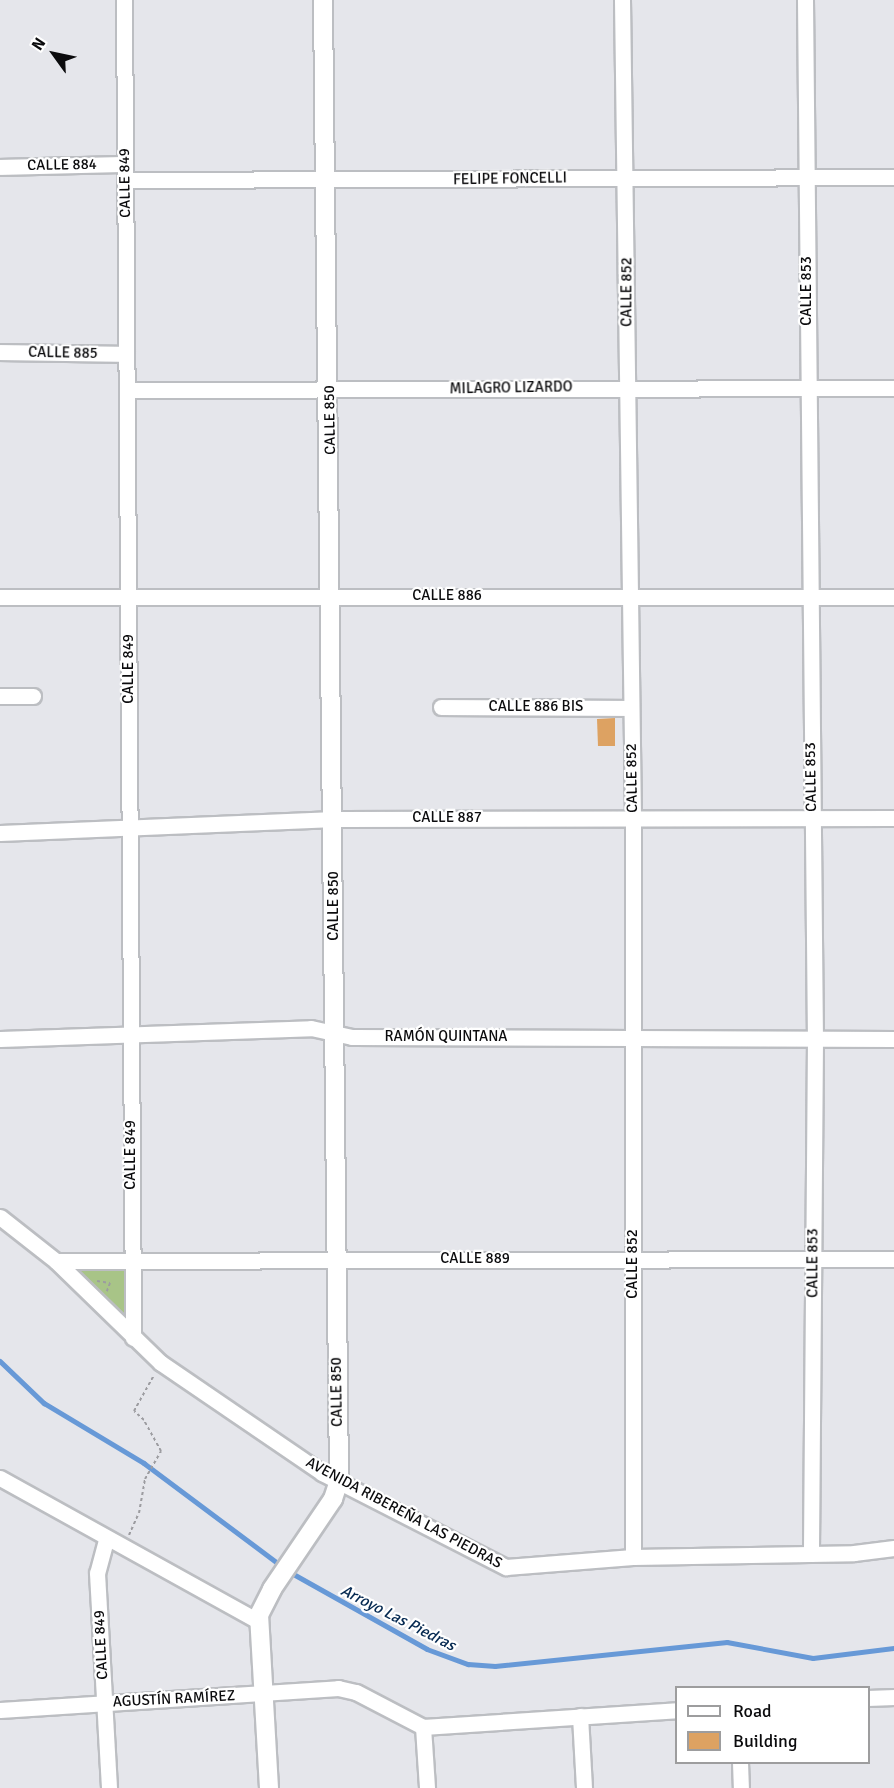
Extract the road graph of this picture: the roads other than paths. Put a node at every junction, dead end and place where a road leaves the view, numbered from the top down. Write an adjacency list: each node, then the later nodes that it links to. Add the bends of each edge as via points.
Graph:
1 (124, 0): 6 (street, CALLE 849)
2 (323, 0): 10 (main road, CALLE 850)
3 (622, 0): 7 (street, CALLE 852)
4 (805, 0): 9 (street, CALLE 853)
5 (0, 167): 6 (street, CALLE 884)
6 (125, 172): 10 (street, FELIPE FONCELLI); 12 (street, CALLE 849)
7 (626, 177): 9 (street, FELIPE FONCELLI); 10 (street, FELIPE FONCELLI); 13 (street, CALLE 852)
8 (894, 177): 9 (street, FELIPE FONCELLI)
9 (806, 178): 14 (street, CALLE 853)
10 (326, 181): 17 (main road, CALLE 850)
11 (0, 352): 12 (street, CALLE 885)
12 (126, 354): 16 (street, CALLE 849)
13 (627, 386): 14 (street, MILAGRO LIZARDO); 17 (street, MILAGRO LIZARDO); 18 (street, CALLE 852)
14 (808, 388): 15 (street, MILAGRO LIZARDO); 20 (street, CALLE 853)
15 (894, 388)
16 (128, 390): 17 (street, MILAGRO LIZARDO); 22 (street, CALLE 849)
17 (329, 391): 19 (main road, CALLE 850)
18 (631, 595): 19 (street, CALLE 886); 20 (street, CALLE 886); 27 (street, CALLE 852)
19 (332, 596): 22 (street, CALLE 886); 31 (main road, CALLE 850)
20 (808, 596): 23 (street, CALLE 886); 29 (street, CALLE 853)
21 (0, 597): 22 (street, CALLE 886)
22 (129, 597): 32 (street, CALLE 849)
23 (894, 597)
24 (0, 696): 25 (street)
25 (33, 696)
26 (441, 707): 27 (street, CALLE 886 BIS)
27 (631, 708): 28 (street, CALLE 852)
28 (633, 818): 29 (street, CALLE 887); 31 (street, CALLE 887); 36 (street, CALLE 852)
29 (811, 818): 30 (street, CALLE 887); 39 (street, CALLE 853)
30 (894, 818)
31 (335, 819): 32 (street, CALLE 887); 35 (main road, CALLE 850)
32 (130, 829): 33 (street, CALLE 887); 34 (street, CALLE 849)
33 (0, 833)
34 (131, 1032): 35 (street, RAMÓN QUINTANA, via 311,1028); 37 (street, RAMÓN QUINTANA); 46 (street, CALLE 849)
35 (333, 1033): 36 (street, RAMÓN QUINTANA, via 352,1037); 43 (main road, CALLE 850)
36 (633, 1037): 39 (street, RAMÓN QUINTANA); 41 (street, CALLE 852)
37 (0, 1038)
38 (894, 1039): 39 (street, RAMÓN QUINTANA)
39 (815, 1040): 44 (street, CALLE 853)
40 (0, 1217): 45 (street, AVENIDA RIBEREÑA LAS PIEDRAS)
41 (633, 1258): 43 (street, CALLE 889); 44 (street, CALLE 889); 53 (street, CALLE 852)
42 (894, 1259): 44 (street, CALLE 889)
43 (335, 1260): 46 (street, CALLE 889); 49 (main road, CALLE 850)
44 (813, 1260): 52 (street, CALLE 853)
45 (56, 1261): 46 (street, CALLE 889); 47 (street, AVENIDA RIBEREÑA LAS PIEDRAS)
46 (131, 1261): 47 (street, CALLE 849)
47 (133, 1338): 49 (street, AVENIDA RIBEREÑA LAS PIEDRAS, via 161,1363)
48 (0, 1478): 50 (street)
49 (339, 1482): 53 (street, AVENIDA RIBEREÑA LAS PIEDRAS, via 507,1567); 54 (main road, CALLE 850, via 333,1498 272,1589)
50 (106, 1540): 54 (street, via 124,1545); 58 (street, CALLE 849, via 97,1573)
51 (894, 1548): 52 (street, AVENIDA RIBEREÑA LAS PIEDRAS)
52 (811, 1554): 53 (street, AVENIDA RIBEREÑA LAS PIEDRAS)
53 (633, 1557)
54 (258, 1622): 55 (main road, CALLE 850)
55 (262, 1695): 58 (street, AGUSTÍN RAMÍREZ); 62 (street, AGUSTÍN RAMÍREZ, via 348,1689); 65 (main road, CALLE 850)
56 (894, 1697): 57 (street)
57 (870, 1698)
58 (103, 1702): 59 (street, AGUSTÍN RAMÍREZ); 64 (street, CALLE 849)
59 (0, 1710)
60 (675, 1710): 61 (street)
61 (580, 1716): 62 (street); 67 (street)
62 (423, 1727): 66 (street)
63 (740, 1764): 68 (street)
64 (109, 1788)
65 (269, 1788)
66 (427, 1788)
67 (584, 1788)
68 (741, 1788)

